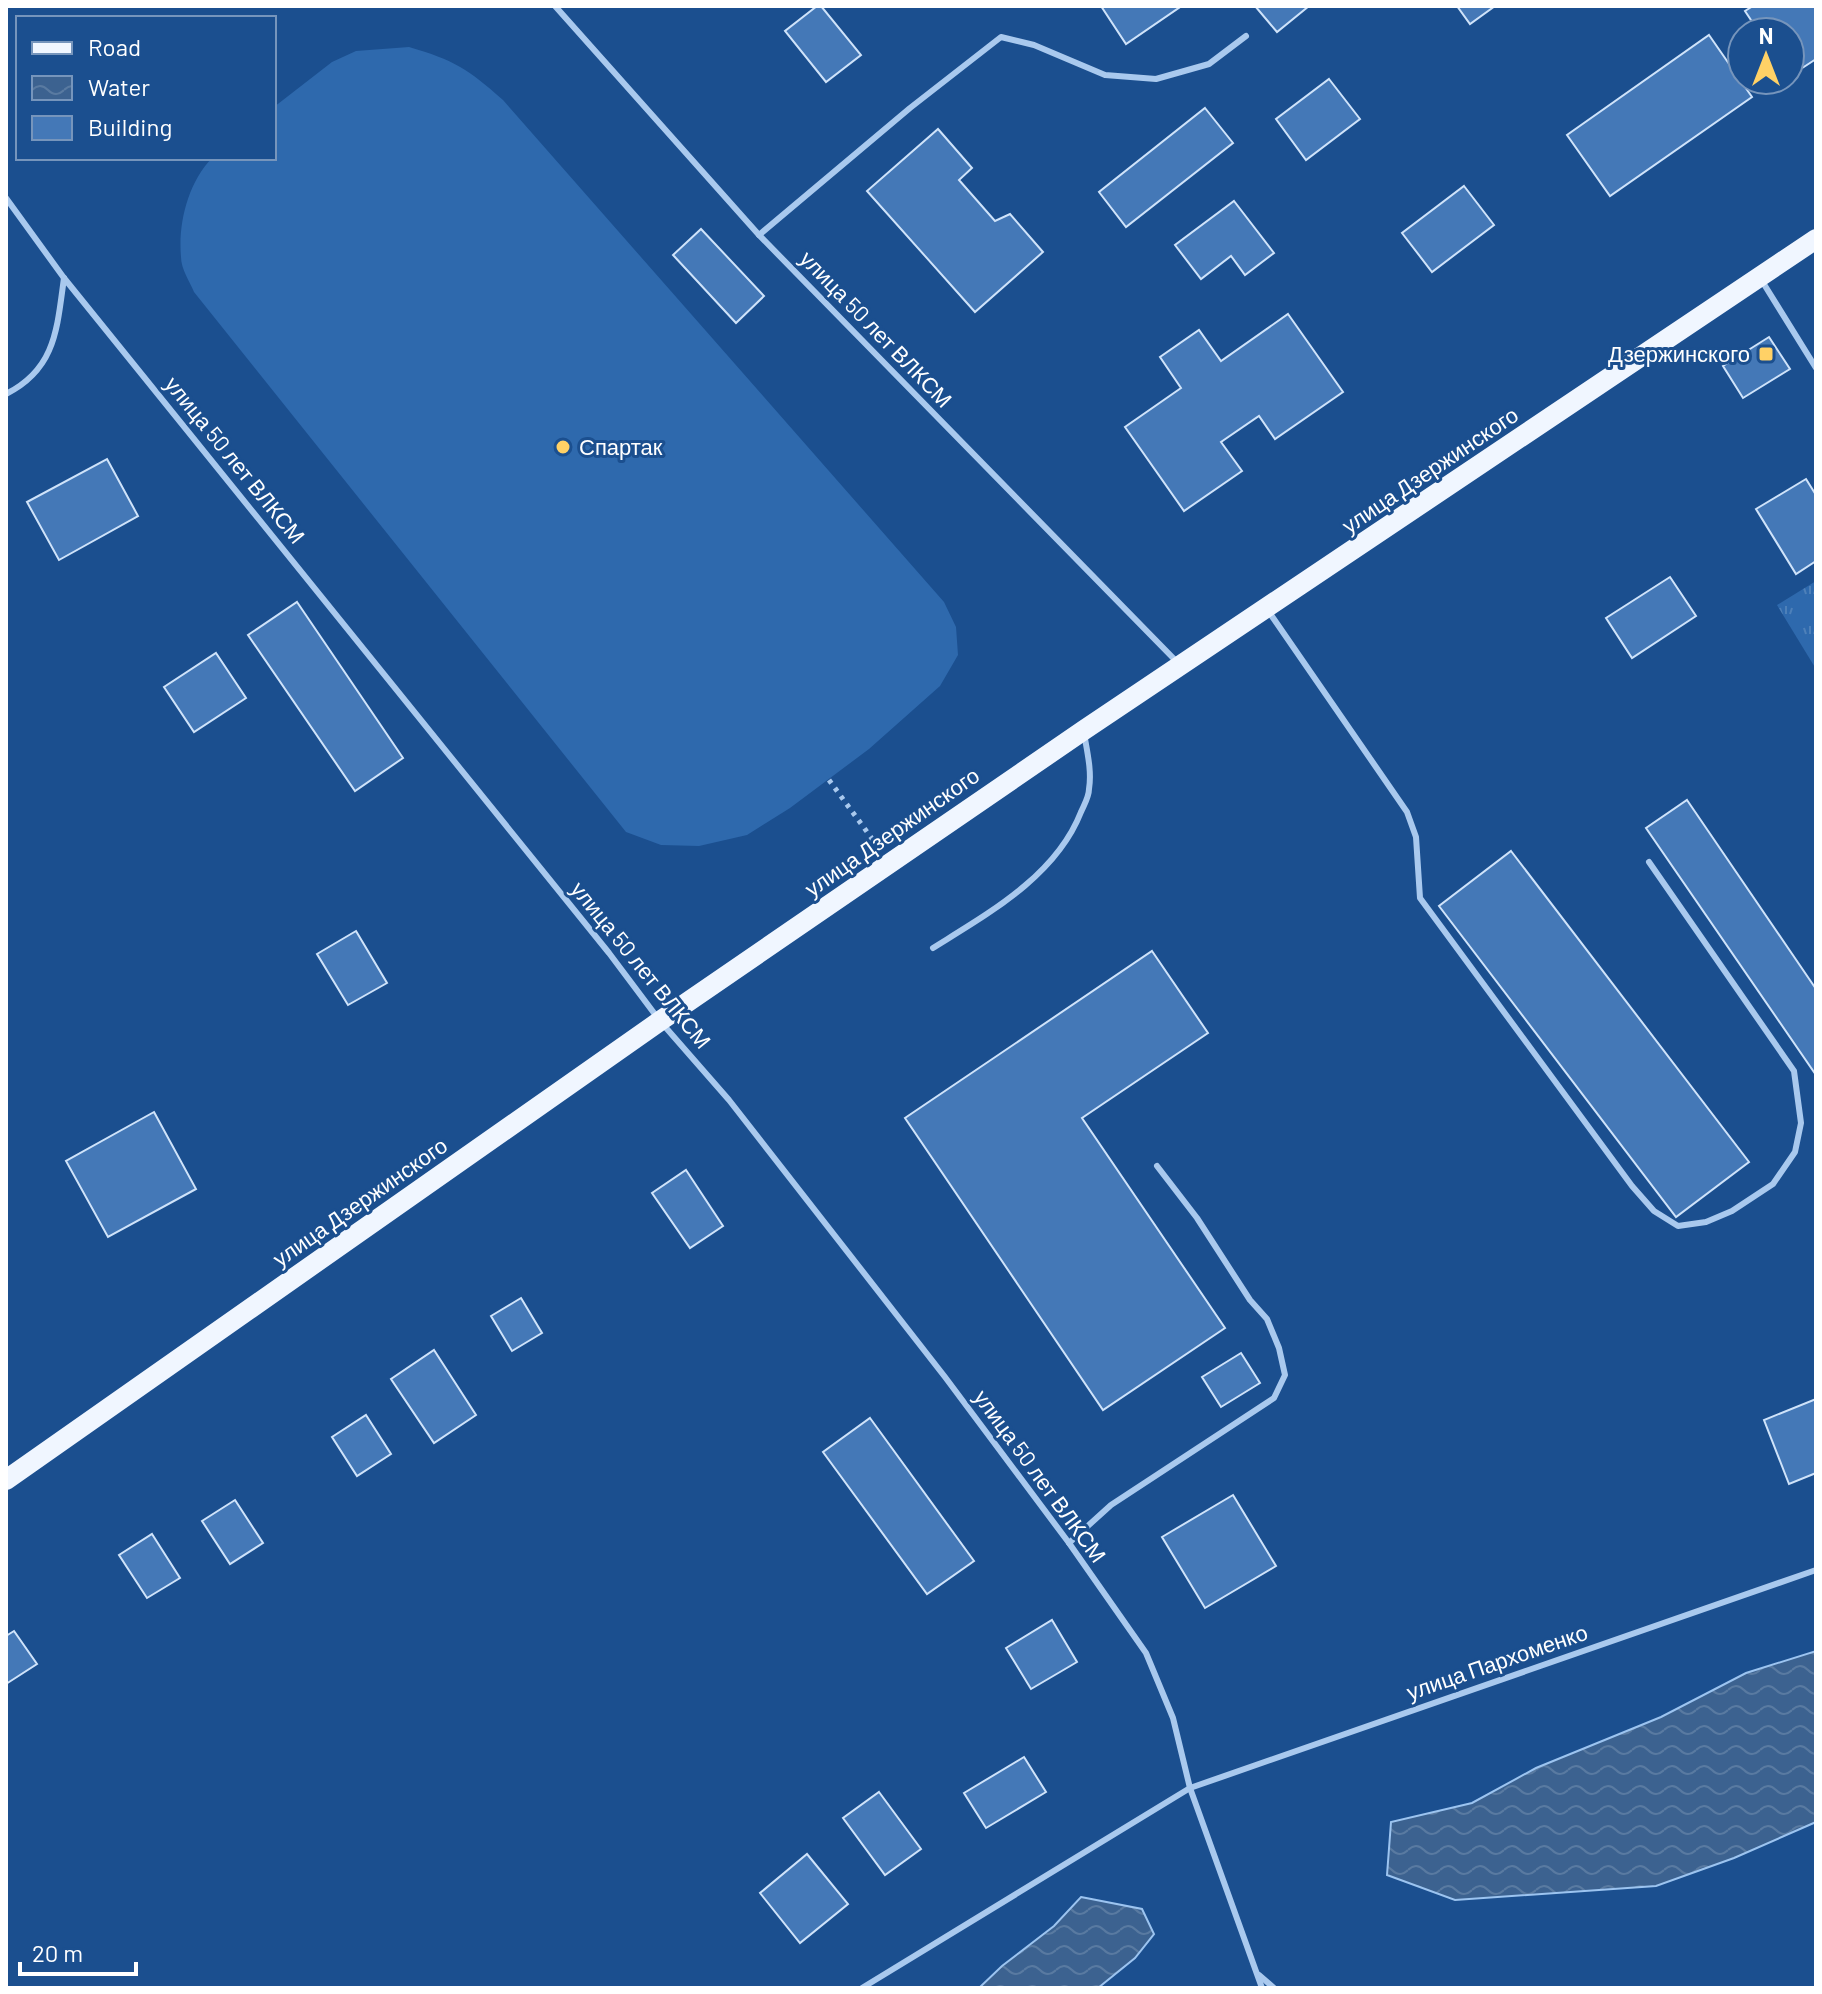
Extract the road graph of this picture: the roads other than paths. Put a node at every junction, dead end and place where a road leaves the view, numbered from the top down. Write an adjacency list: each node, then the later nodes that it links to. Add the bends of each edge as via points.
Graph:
1 (555, 6): 4 (lane, улица 50 лет ВЛКСМ)
2 (1246, 36): 4 (lane, via 1209,64 1156,79 1105,75 1001,37)
3 (6, 198): 7 (lane, улица 50 лет ВЛКСМ)
4 (759, 235): 11 (lane, улица 50 лет ВЛКСМ)
5 (1816, 239): 6 (main road, улица Дзержинского)
6 (1760, 277): 8 (lane); 10 (main road, улица Дзержинского)
7 (64, 278): 9 (lane, via 48,359 25,384); 15 (lane, улица 50 лет ВЛКСМ)
8 (1816, 368)
9 (6, 394)
10 (1267, 609): 11 (main road, улица Дзержинского); 13 (lane, via 1407,812 1416,837 1420,898 1632,1186 1654,1211 1678,1226 1732,1211 1773,1184 1795,1152 1801,1123 1794,1071)
11 (1182, 666): 12 (main road, улица Дзержинского)
12 (1084, 730): 14 (lane, via 1090,791 1061,850 1023,887); 15 (main road, улица Дзержинского)
13 (1649, 862)
14 (933, 948)
15 (660, 1021): 17 (main road, улица Дзержинского); 18 (lane, улица 50 лет ВЛКСМ, via 748,1125)
16 (1157, 1166): 18 (lane, via 1267,1319 1285,1375 1274,1398 1111,1505)
17 (6, 1480)
18 (1069, 1543): 20 (lane, улица 50 лет ВЛКСМ, via 1146,1653 1173,1718)
19 (1816, 1570): 20 (lane, улица Пархоменко)
20 (1190, 1788): 21 (lane); 22 (lane, улица Пархоменко)
21 (1256, 1973): 23 (lane); 24 (lane)
22 (862, 1988)
23 (1262, 1988)
24 (1274, 1988)

